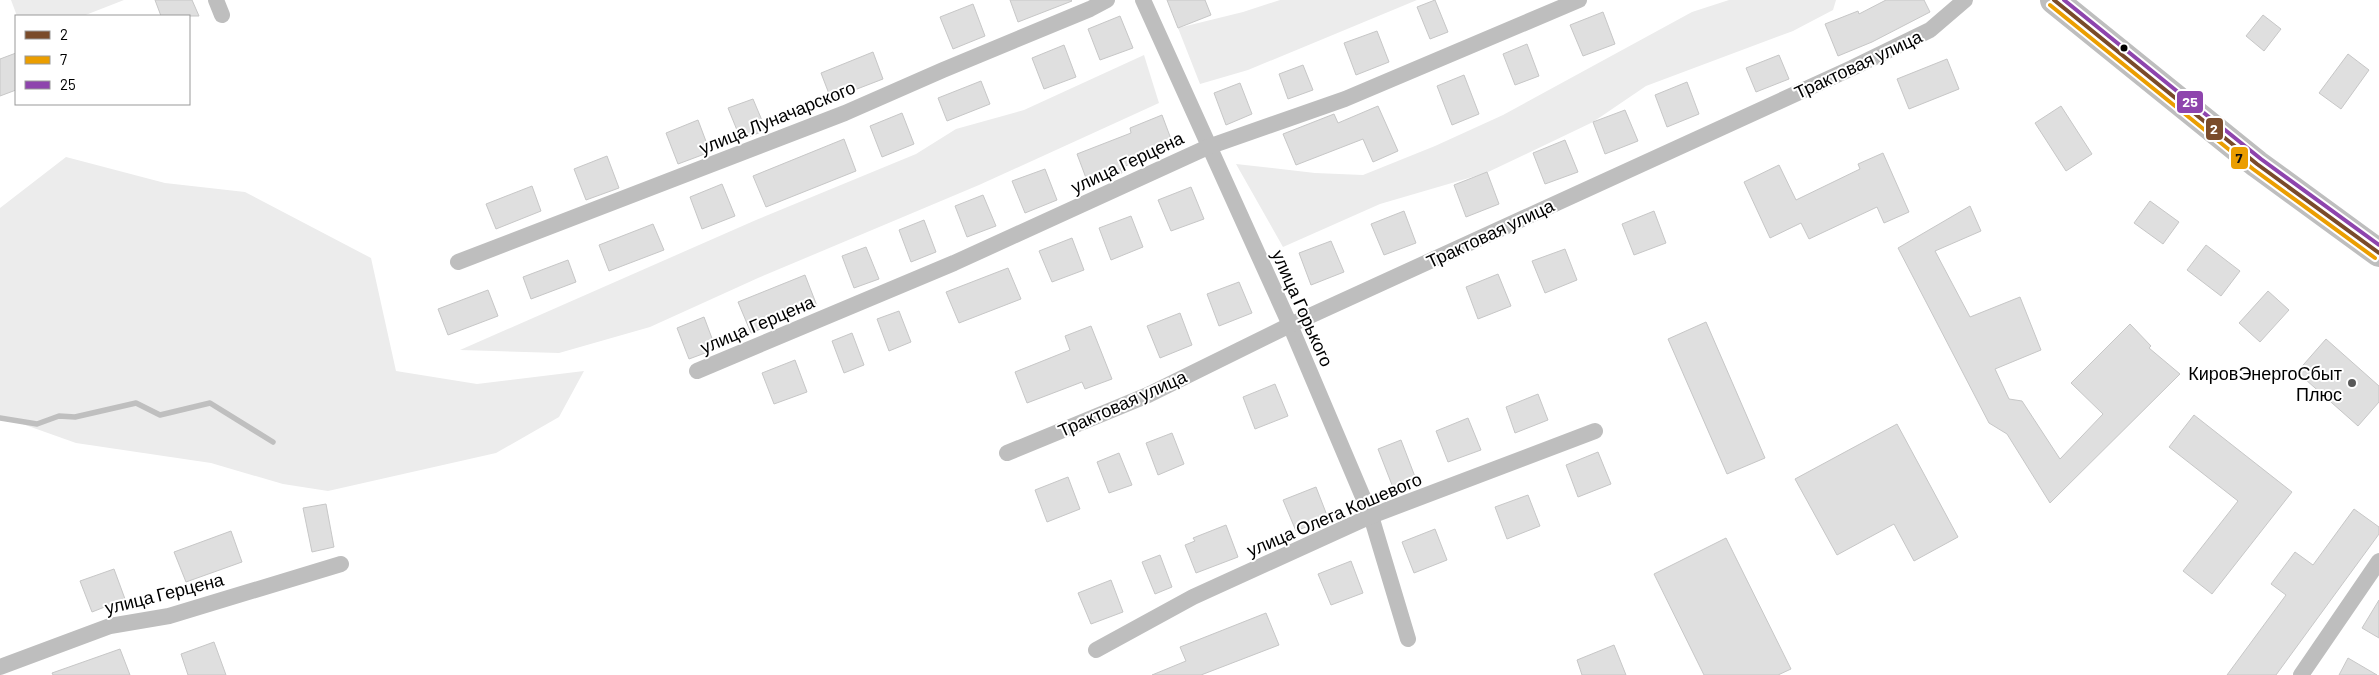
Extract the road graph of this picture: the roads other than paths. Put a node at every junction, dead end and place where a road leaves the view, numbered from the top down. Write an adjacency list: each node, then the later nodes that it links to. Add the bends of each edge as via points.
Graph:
1 (1107, 0): 8 (street, улица Луначарского, via 844,113)
2 (1144, 0): 6 (street, улица Горького)
3 (1579, 0): 6 (street, улица Герцена, via 1345,99)
4 (1965, 0): 9 (street, Трактовая улица, via 1930,30 1852,68)
5 (2054, 0): 7 (highway, via 2257,164)
6 (1208, 147): 9 (street, улица Горького); 10 (street, улица Герцена, via 954,263)
7 (2379, 253)
8 (458, 262)
9 (1290, 325): 12 (street, Трактовая улица, via 1148,395); 13 (street, улица Горького)
10 (697, 371)
11 (1595, 431): 13 (street, улица Олега Кошевого)
12 (1007, 453)
13 (1371, 516): 16 (street, улица Горького); 17 (street, улица Олега Кошевого, via 1193,597)
14 (2379, 561): 19 (street)
15 (341, 564): 18 (street, улица Герцена, via 169,616 110,626)
16 (1408, 639)
17 (1096, 650)
18 (0, 667)
19 (2302, 675)

